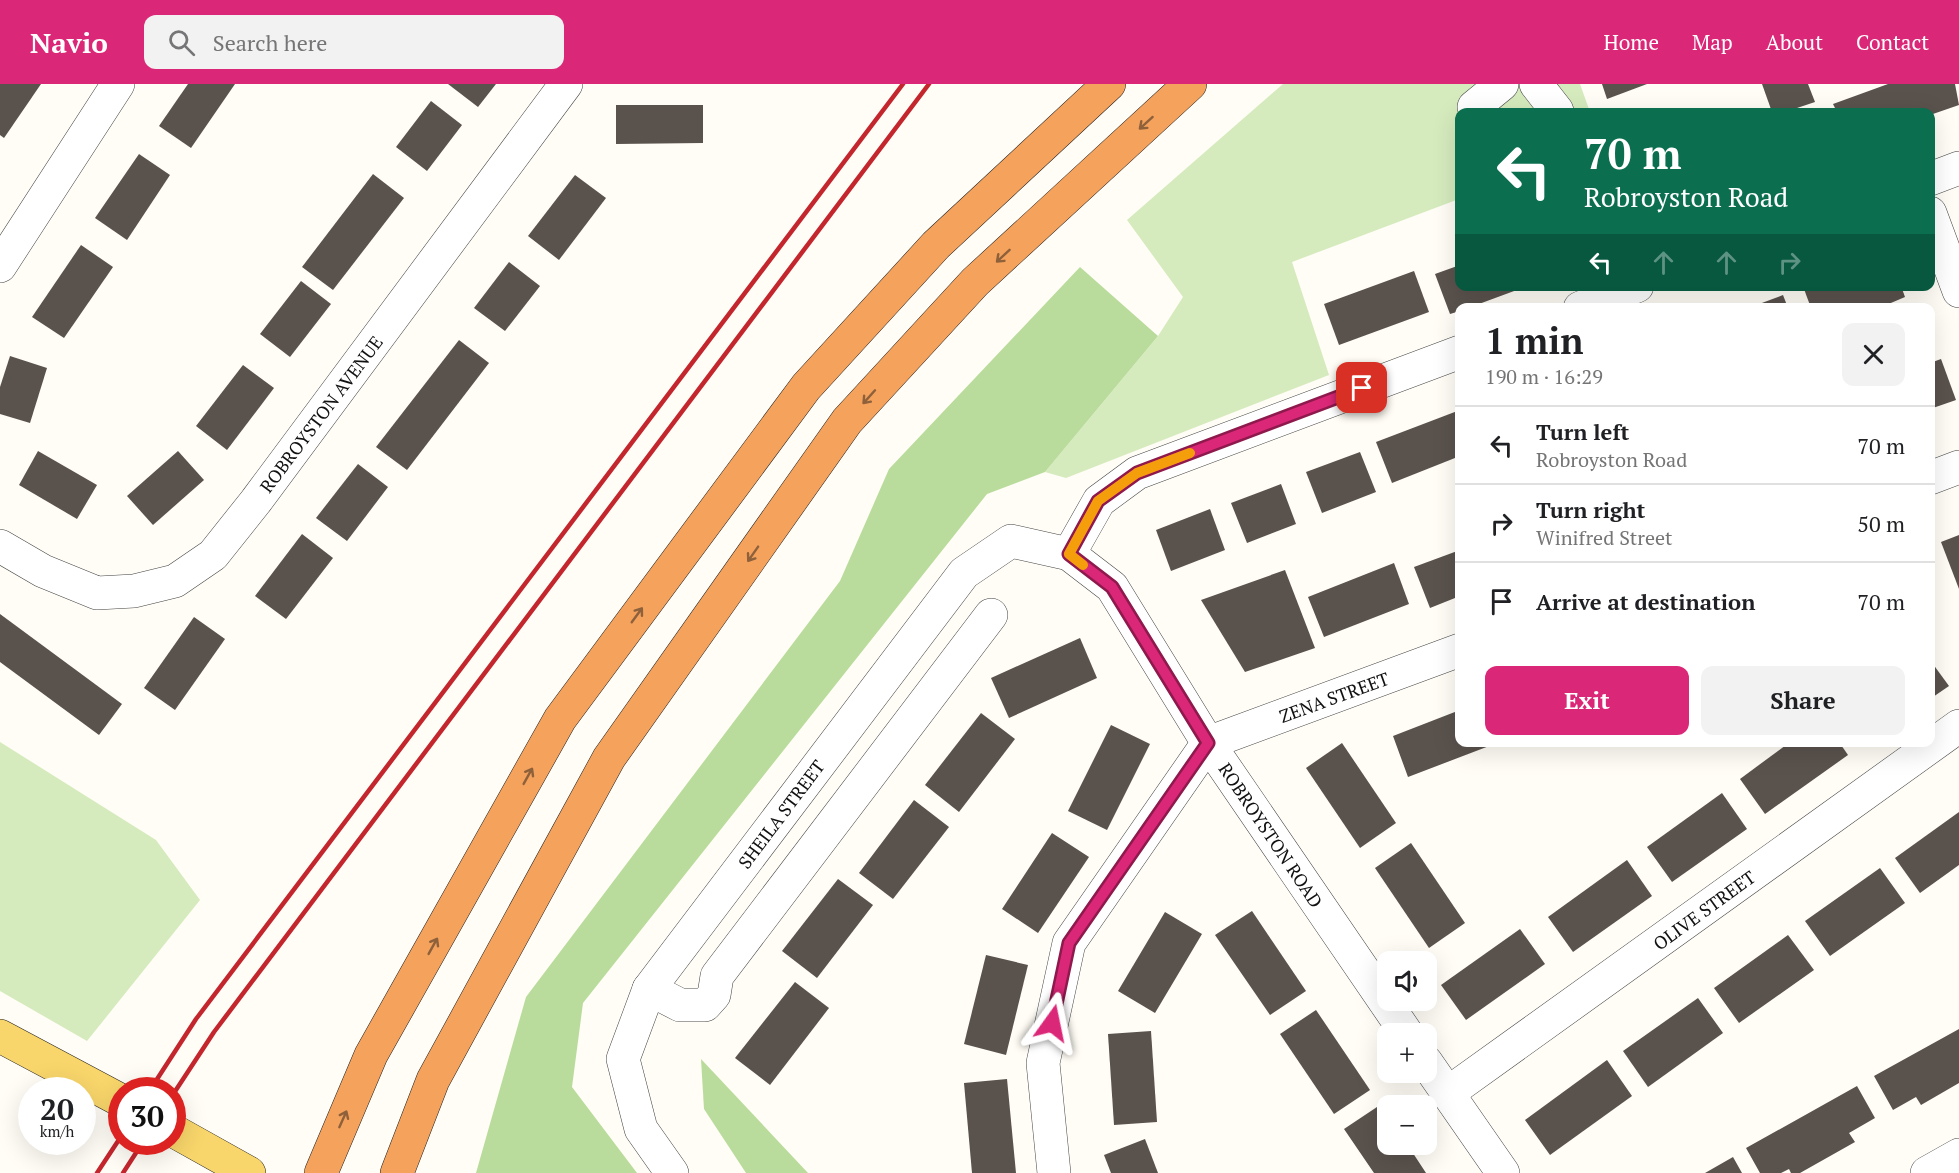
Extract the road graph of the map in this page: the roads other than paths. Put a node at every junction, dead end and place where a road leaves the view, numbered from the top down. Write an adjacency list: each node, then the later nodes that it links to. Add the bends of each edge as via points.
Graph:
1 (118, 84): 12 (street)
2 (566, 84): 19 (street, ROBROYSTON AVENUE, via 213,555 175,581 134,591 97,593 42,571)
3 (1109, 84): 38 (highway, one-way to 3, via 371,1055 567,709 806,387 936,245)
4 (1190, 84): 39 (highway, one-way to 39, via 975,282 847,421 609,758 433,1080)
5 (1503, 84): 7 (street)
6 (1536, 84): 8 (street)
7 (1474, 107)
8 (1555, 108)
9 (1959, 168): 10 (street)
10 (1935, 176)
11 (1935, 226): 14 (street)
12 (0, 266)
13 (1624, 291): 15 (street)
14 (1959, 291)
15 (1593, 303)
16 (1455, 354): 20 (street, via 1137,473 1098,501)
17 (1959, 467): 18 (street)
18 (1935, 476)
19 (0, 546)
20 (1069, 554): 23 (street, SHEILA STREET, via 1011,541 964,573); 26 (street, ROBROYSTON ROAD, via 1112,587)
21 (991, 615): 24 (street)
22 (1455, 652): 26 (street, ZENA STREET)
23 (872, 694): 24 (street); 29 (street, SHEILA STREET)
24 (909, 723): 29 (street, via 717,976 714,995 705,1005 680,1005)
25 (1959, 726): 27 (street, OLIVE STREET)
26 (1208, 743): 30 (street, ROBROYSTON ROAD); 41 (street, via 1069,943 1043,1063)
27 (1935, 743)
28 (1930, 747): 34 (street, OLIVE STREET)
29 (649, 989): 40 (street, SHEILA STREET, via 623,1059 641,1129)
30 (1399, 1023)
31 (0, 1036): 33 (main road)
32 (1437, 1078): 34 (street)
33 (108, 1093)
34 (1448, 1093): 42 (street)
35 (186, 1138): 37 (main road)
36 (1959, 1155): 43 (street)
37 (249, 1173)
38 (321, 1173)
39 (397, 1173)
40 (672, 1173)
41 (1054, 1173)
42 (1503, 1173)
43 (1927, 1173)

